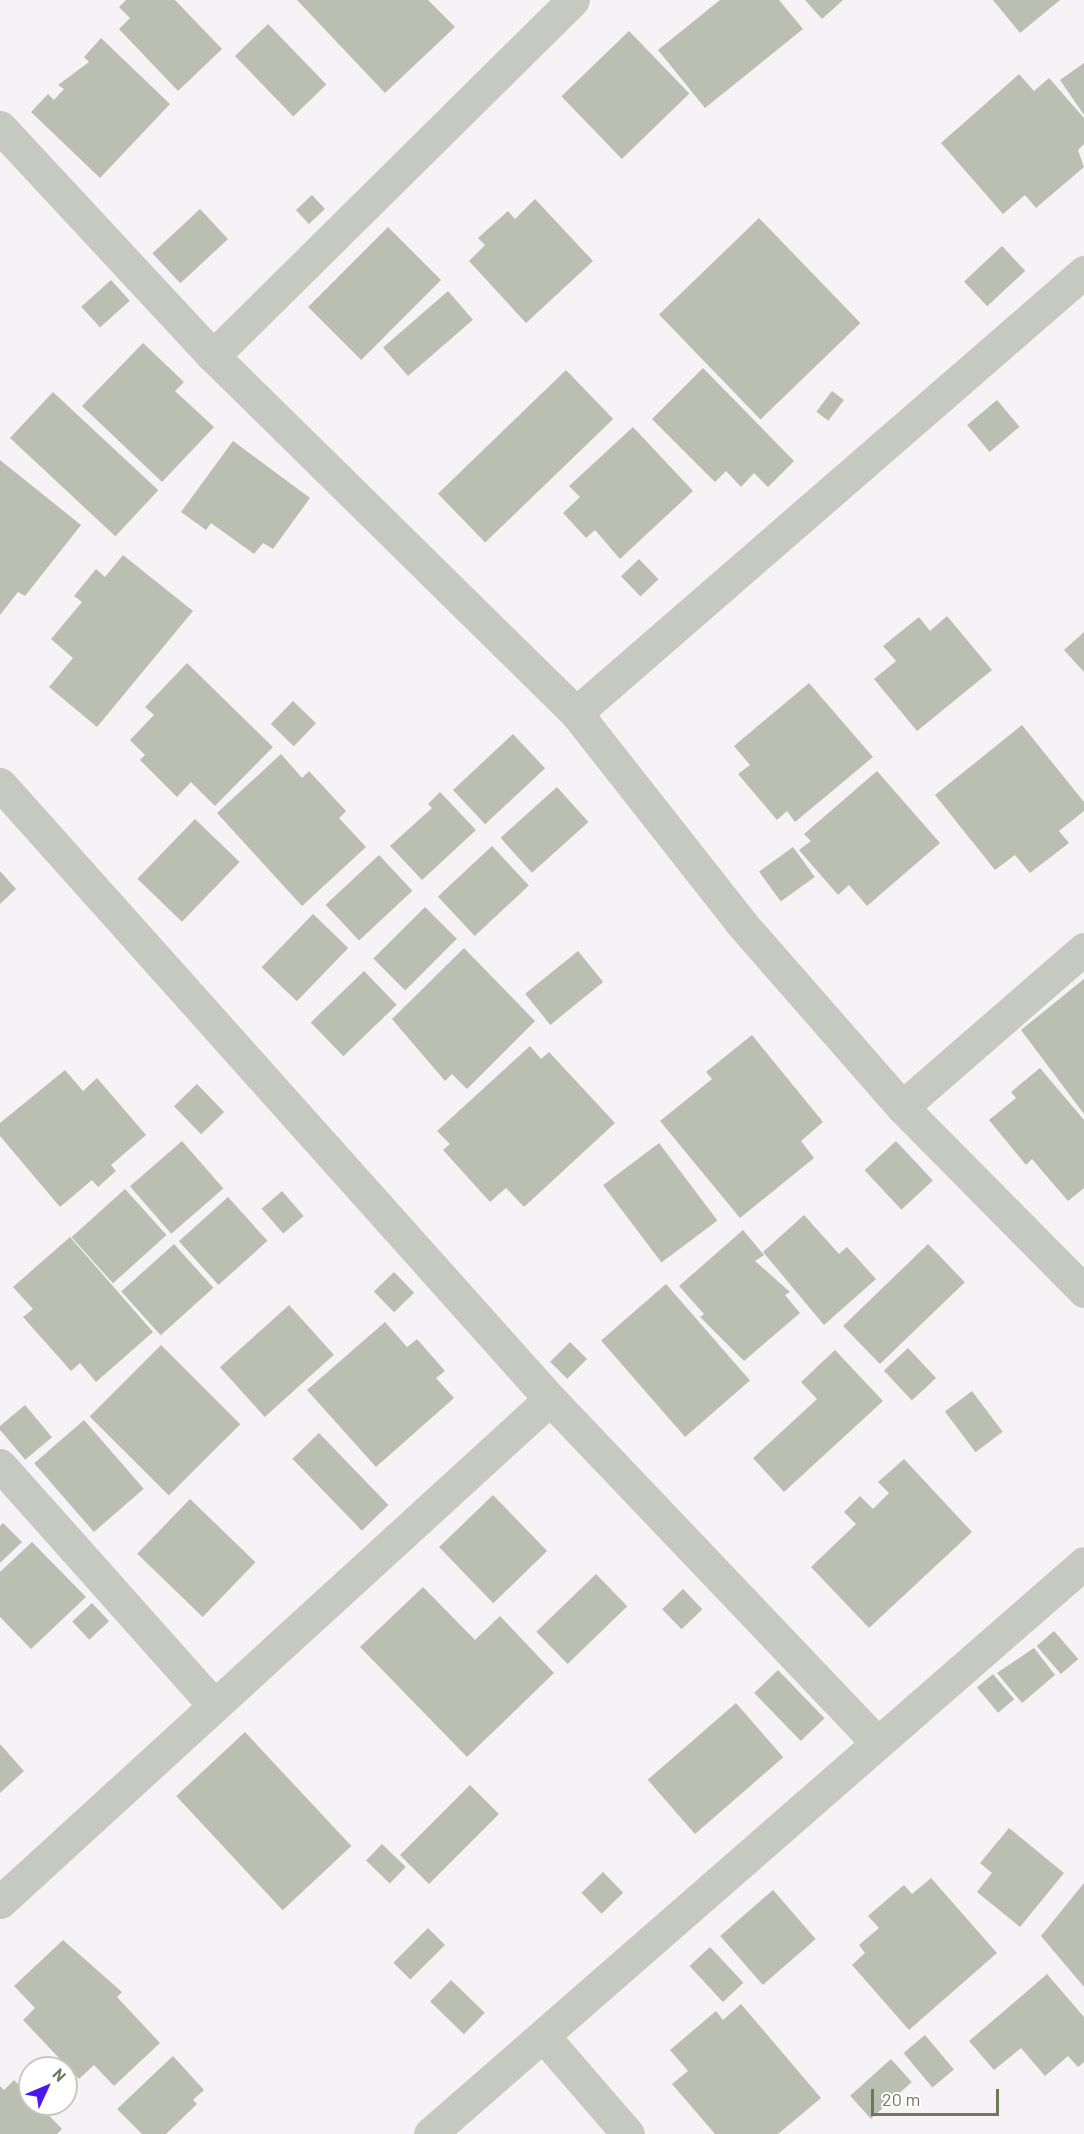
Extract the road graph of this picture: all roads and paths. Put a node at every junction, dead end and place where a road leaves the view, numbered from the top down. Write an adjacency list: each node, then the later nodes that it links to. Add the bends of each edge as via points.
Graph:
1 (573, 0): 4 (street)
2 (0, 127): 4 (street)
3 (1084, 272): 5 (street)
4 (213, 356): 5 (street)
5 (576, 713): 8 (street, via 741,923)
6 (0, 784): 10 (street)
7 (1084, 949): 8 (street)
8 (902, 1107): 9 (street)
9 (1084, 1291)
10 (550, 1399): 13 (street); 14 (street)
11 (0, 1465): 13 (street)
12 (1084, 1563): 14 (street)
13 (212, 1703): 15 (street)
14 (877, 1742): 16 (street)
15 (0, 1902)
16 (545, 2038): 17 (street); 18 (street)
17 (430, 2134)
18 (628, 2134)

